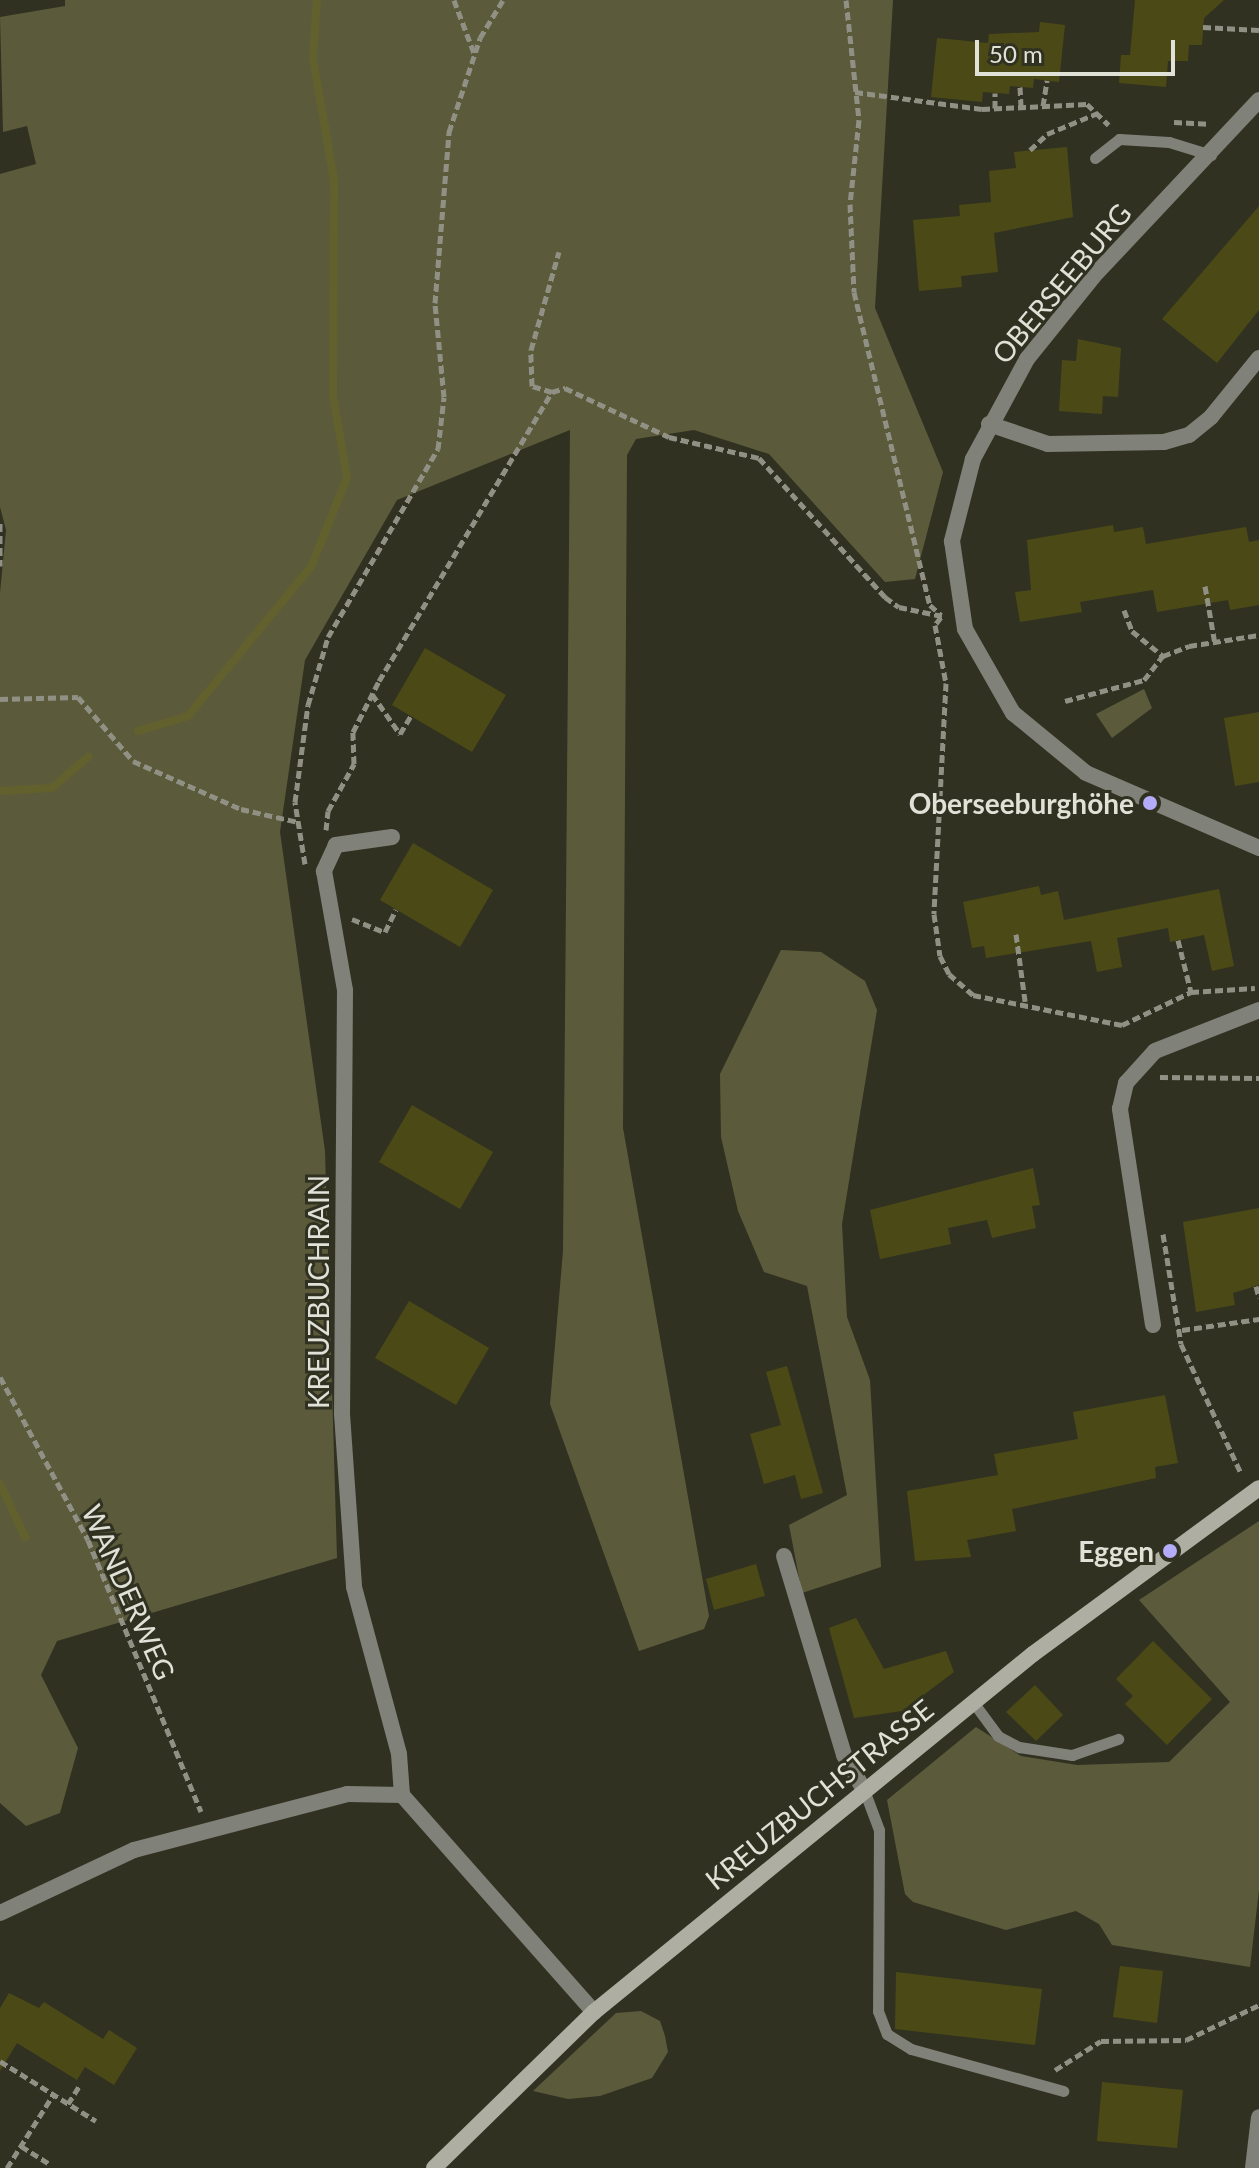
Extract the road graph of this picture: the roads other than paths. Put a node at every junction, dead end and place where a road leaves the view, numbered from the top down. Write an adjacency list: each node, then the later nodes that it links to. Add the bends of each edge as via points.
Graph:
1 (1259, 100): 2 (street, OBERSEEBURG)
2 (1211, 155): 3 (lane, via 1169,142 1119,139); 5 (street, OBERSEEBURG, via 1058,318)
3 (1095, 158)
4 (1259, 358): 5 (street, via 1211,417 1189,435 1164,442 1048,444)
5 (989, 424): 7 (street, OBERSEEBURG, via 952,541 965,629 992,682 1013,713 1086,773)
6 (392, 837): 15 (street, KREUZBUCHRAIN, via 331,849 324,871 345,990 342,1414 354,1587 399,1754)
7 (1259, 848)
8 (1259, 1010): 9 (street, via 1146,1058 1126,1083 1120,1109)
9 (1153, 1325)
10 (1259, 1488): 12 (street, KREUZBUCHSTRASSE)
11 (784, 1556): 14 (street, via 844,1755)
12 (973, 1702): 13 (lane, via 998,1736 1019,1747 1072,1755); 14 (street, KREUZBUCHSTRASSE)
13 (1118, 1739)
14 (864, 1790): 17 (street, KREUZBUCHSTRASSE); 18 (lane, via 879,1830 878,2011 887,2034 911,2049)
15 (402, 1795): 16 (street, via 347,1794 134,1850); 17 (street)
16 (0, 1913)
17 (594, 2012): 20 (street, KREUZBUCHSTRASSE)
18 (1063, 2091)
19 (1259, 2117): 21 (street)
20 (434, 2168)
21 (1253, 2168)

